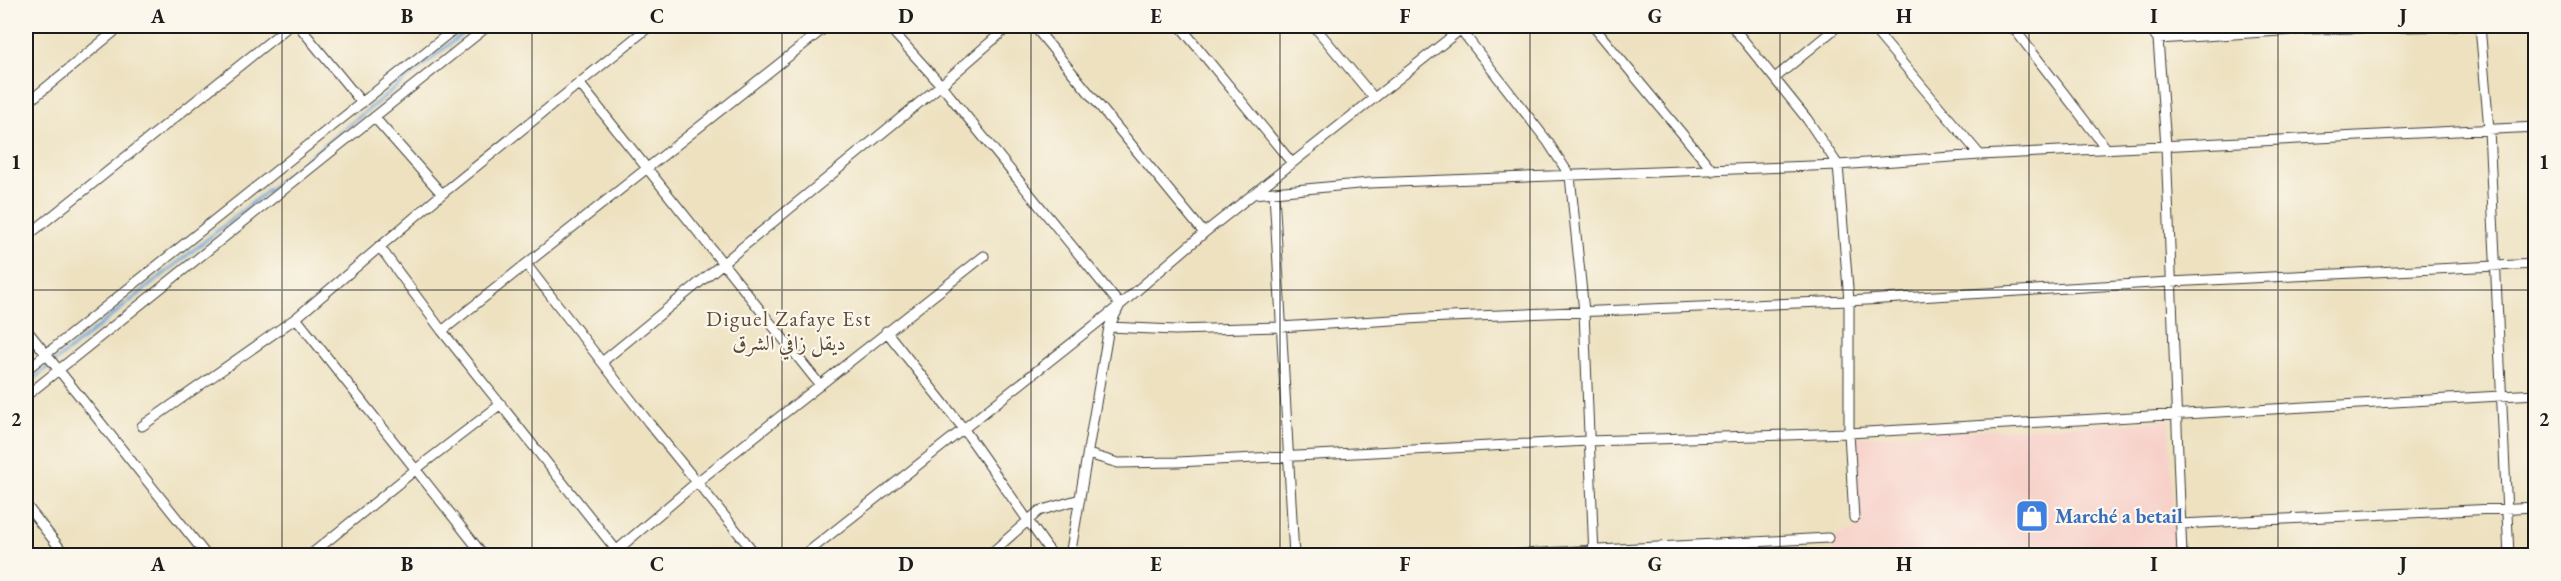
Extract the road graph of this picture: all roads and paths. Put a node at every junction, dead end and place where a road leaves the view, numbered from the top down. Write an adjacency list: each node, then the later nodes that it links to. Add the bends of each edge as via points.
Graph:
1 (121, 26): 32 (street)
2 (289, 26): 48 (street)
3 (299, 26): 31 (street)
4 (458, 26): 24 (street)
5 (488, 26): 33 (street)
6 (650, 26): 28 (street)
7 (827, 26): 41 (street)
8 (888, 26): 29 (street)
9 (1009, 26): 29 (street)
10 (1034, 26): 47 (street)
11 (1180, 26): 39 (street)
12 (1314, 26): 30 (street)
13 (1593, 26): 42 (street)
14 (1732, 26): 27 (street)
15 (1838, 26): 27 (street)
16 (1871, 26): 25 (street)
17 (1891, 26): 25 (street)
18 (2012, 26): 37 (street)
19 (2148, 26): 26 (street)
20 (2157, 26): 26 (street)
21 (2454, 26): 26 (street, via 2309,29)
22 (2480, 26): 35 (street)
23 (1461, 27): 30 (street); 43 (street)
24 (447, 29): 31 (street)
25 (1879, 35): 38 (street)
26 (2158, 39): 36 (street)
27 (1775, 78): 40 (street)
28 (579, 83): 41 (street); 45 (street)
29 (941, 85): 52 (street); 57 (street)
30 (1374, 98): 39 (street)
31 (362, 103): 65 (street)
32 (26, 104)
33 (374, 117): 45 (street); 67 (street)
34 (2535, 127): 35 (street)
35 (2489, 129): 36 (street); 54 (street)
36 (2166, 145): 37 (street); 55 (street)
37 (2106, 148): 38 (street)
38 (1980, 155): 40 (street)
39 (1292, 163): 46 (street)
40 (1838, 165): 42 (street); 56 (street)
41 (647, 169): 51 (street); 52 (street)
42 (1713, 171): 43 (street)
43 (1570, 177): 44 (street, via 1369,183); 58 (street)
44 (1275, 192): 46 (street); 61 (street)
45 (441, 194): 49 (street)
46 (1253, 194): 47 (street)
47 (1204, 233): 57 (street)
48 (26, 237)
49 (379, 246): 59 (street); 63 (street)
50 (984, 256): 64 (street)
51 (526, 264): 63 (street); 66 (street)
52 (724, 264): 66 (street); 69 (street)
53 (2535, 264): 54 (street)
54 (2494, 267): 55 (street); 72 (street)
55 (2170, 282): 56 (street); 74 (street)
56 (1849, 301): 58 (street); 77 (street)
57 (1120, 304): 60 (street); 76 (street)
58 (1584, 312): 61 (street); 78 (street)
59 (296, 318): 75 (street); 81 (street)
60 (1109, 327): 61 (street); 79 (street)
61 (1280, 327): 80 (street)
62 (26, 329): 65 (street)
63 (442, 331): 73 (street)
64 (886, 331): 69 (street); 76 (street)
65 (47, 356): 67 (street); 68 (street)
66 (602, 362): 82 (street)
67 (57, 368): 71 (street); 94 (street)
68 (26, 370)
69 (820, 385): 82 (street)
70 (2535, 394): 72 (street)
71 (26, 396)
72 (2500, 396): 74 (street); 86 (street)
73 (501, 404): 81 (street); 91 (street)
74 (2176, 416): 77 (street); 89 (street)
75 (142, 426)
76 (963, 428): 88 (street); 98 (street)
77 (1849, 434): 78 (street); 87 (street)
78 (1588, 441): 80 (street); 92 (street)
79 (1088, 454): 80 (street, via 1118,463); 83 (street)
80 (1288, 457): 102 (street)
81 (415, 470): 95 (street); 96 (street)
82 (697, 482): 91 (street); 97 (street)
83 (1080, 499): 88 (street, via 1039,511); 101 (street)
84 (26, 505): 93 (street)
85 (2535, 507): 86 (street)
86 (2507, 508): 89 (street); 105 (street)
87 (1854, 518)
88 (1030, 520): 99 (street); 100 (street)
89 (2181, 524): 104 (street)
90 (1828, 538): 92 (street)
91 (616, 553)
92 (1594, 553): 103 (street)
93 (66, 555)
94 (207, 555)
95 (309, 555)
96 (484, 555)
97 (757, 555)
98 (803, 555)
99 (988, 555)
100 (1053, 555)
101 (1070, 555)
102 (1294, 555)
103 (1486, 555)
104 (2182, 555)
105 (2509, 555)

